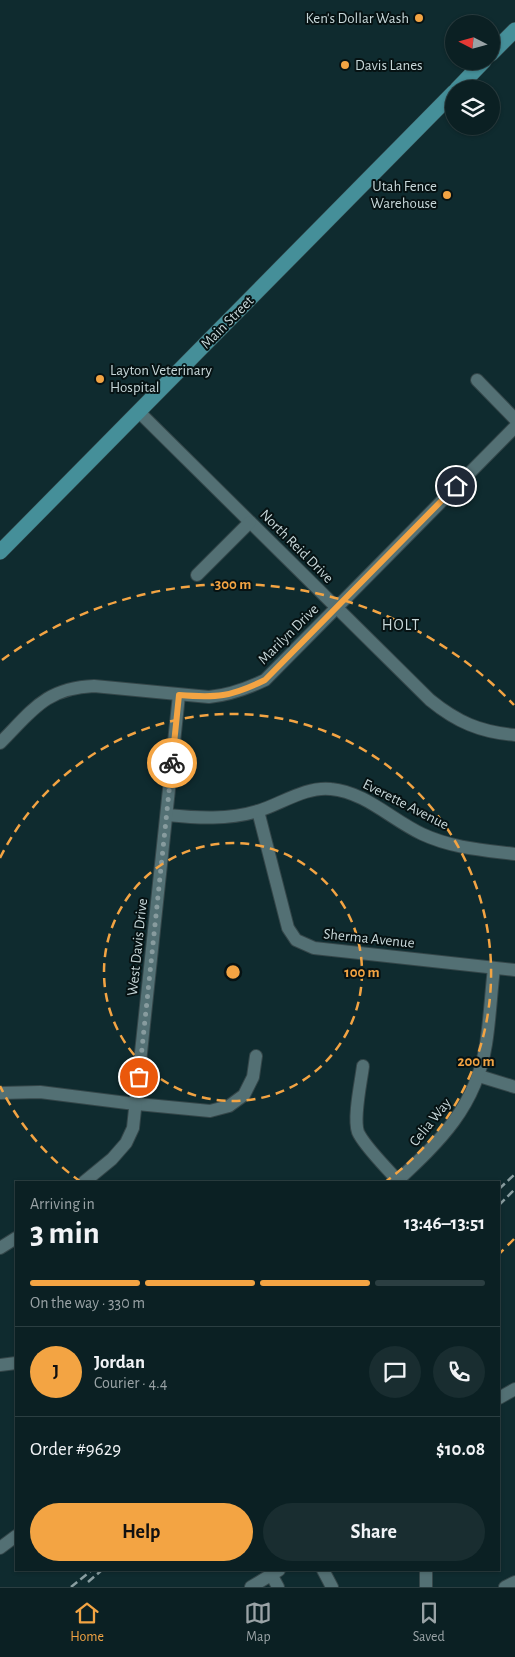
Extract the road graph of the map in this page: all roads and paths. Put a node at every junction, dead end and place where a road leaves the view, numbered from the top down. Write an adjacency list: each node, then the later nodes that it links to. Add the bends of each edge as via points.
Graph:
1 (515, 30): 2 (main road)
2 (500, 45)
3 (475, 70): 4 (main road)
4 (466, 80)
5 (445, 101): 7 (main road, Main Street)
6 (478, 380): 8 (street)
7 (139, 412): 10 (street, North Reid Drive); 11 (main road, Main Street)
8 (515, 419)
9 (515, 427): 13 (street, Marilyn Drive)
10 (250, 522): 12 (street); 13 (street, North Reid Drive)
11 (0, 552)
12 (197, 575)
13 (336, 608): 14 (street, Marilyn Drive, via 265,680 226,695); 15 (street, North Reid Drive, via 448,714 474,727)
14 (179, 695): 16 (street, Marilyn Drive, via 94,686 60,691 40,703); 18 (street, West Davis Drive)
15 (515, 735)
16 (0, 743)
17 (258, 811): 18 (street, Everette Avenue, via 209,818); 19 (street, Everette Avenue, via 311,791 337,790 358,797 408,826 448,844); 20 (street, Sherma Avenue, via 288,928 296,940 314,948)
18 (167, 815): 27 (street, West Davis Drive)
19 (515, 854)
20 (494, 968): 21 (street, Sherma Avenue); 24 (street, Celia Way, via 486,1045)
21 (515, 970)
22 (256, 1056): 27 (street, via 254,1077 244,1095 229,1106 210,1112)
23 (363, 1066): 29 (street, via 356,1123 358,1132)
24 (479, 1076): 25 (street); 30 (street, Celia Way, via 453,1124)
25 (515, 1087)
26 (0, 1093): 27 (street, via 40,1092)
27 (136, 1104): 28 (street, West Davis Drive, via 133,1128 126,1144)
28 (85, 1181)
29 (396, 1181)
30 (398, 1181)
31 (15, 1239): 32 (street)
32 (0, 1248)
33 (15, 1363): 34 (street)
34 (0, 1365)
35 (515, 1390): 36 (street)
36 (500, 1398)
37 (15, 1537): 38 (street)
38 (0, 1548)
39 (323, 1571): 45 (street)
40 (426, 1571): 46 (street)
41 (275, 1572): 43 (street); 44 (street)
42 (515, 1582): 47 (street)
43 (251, 1587)
44 (278, 1587)
45 (332, 1587)
46 (426, 1587)
47 (505, 1587)

